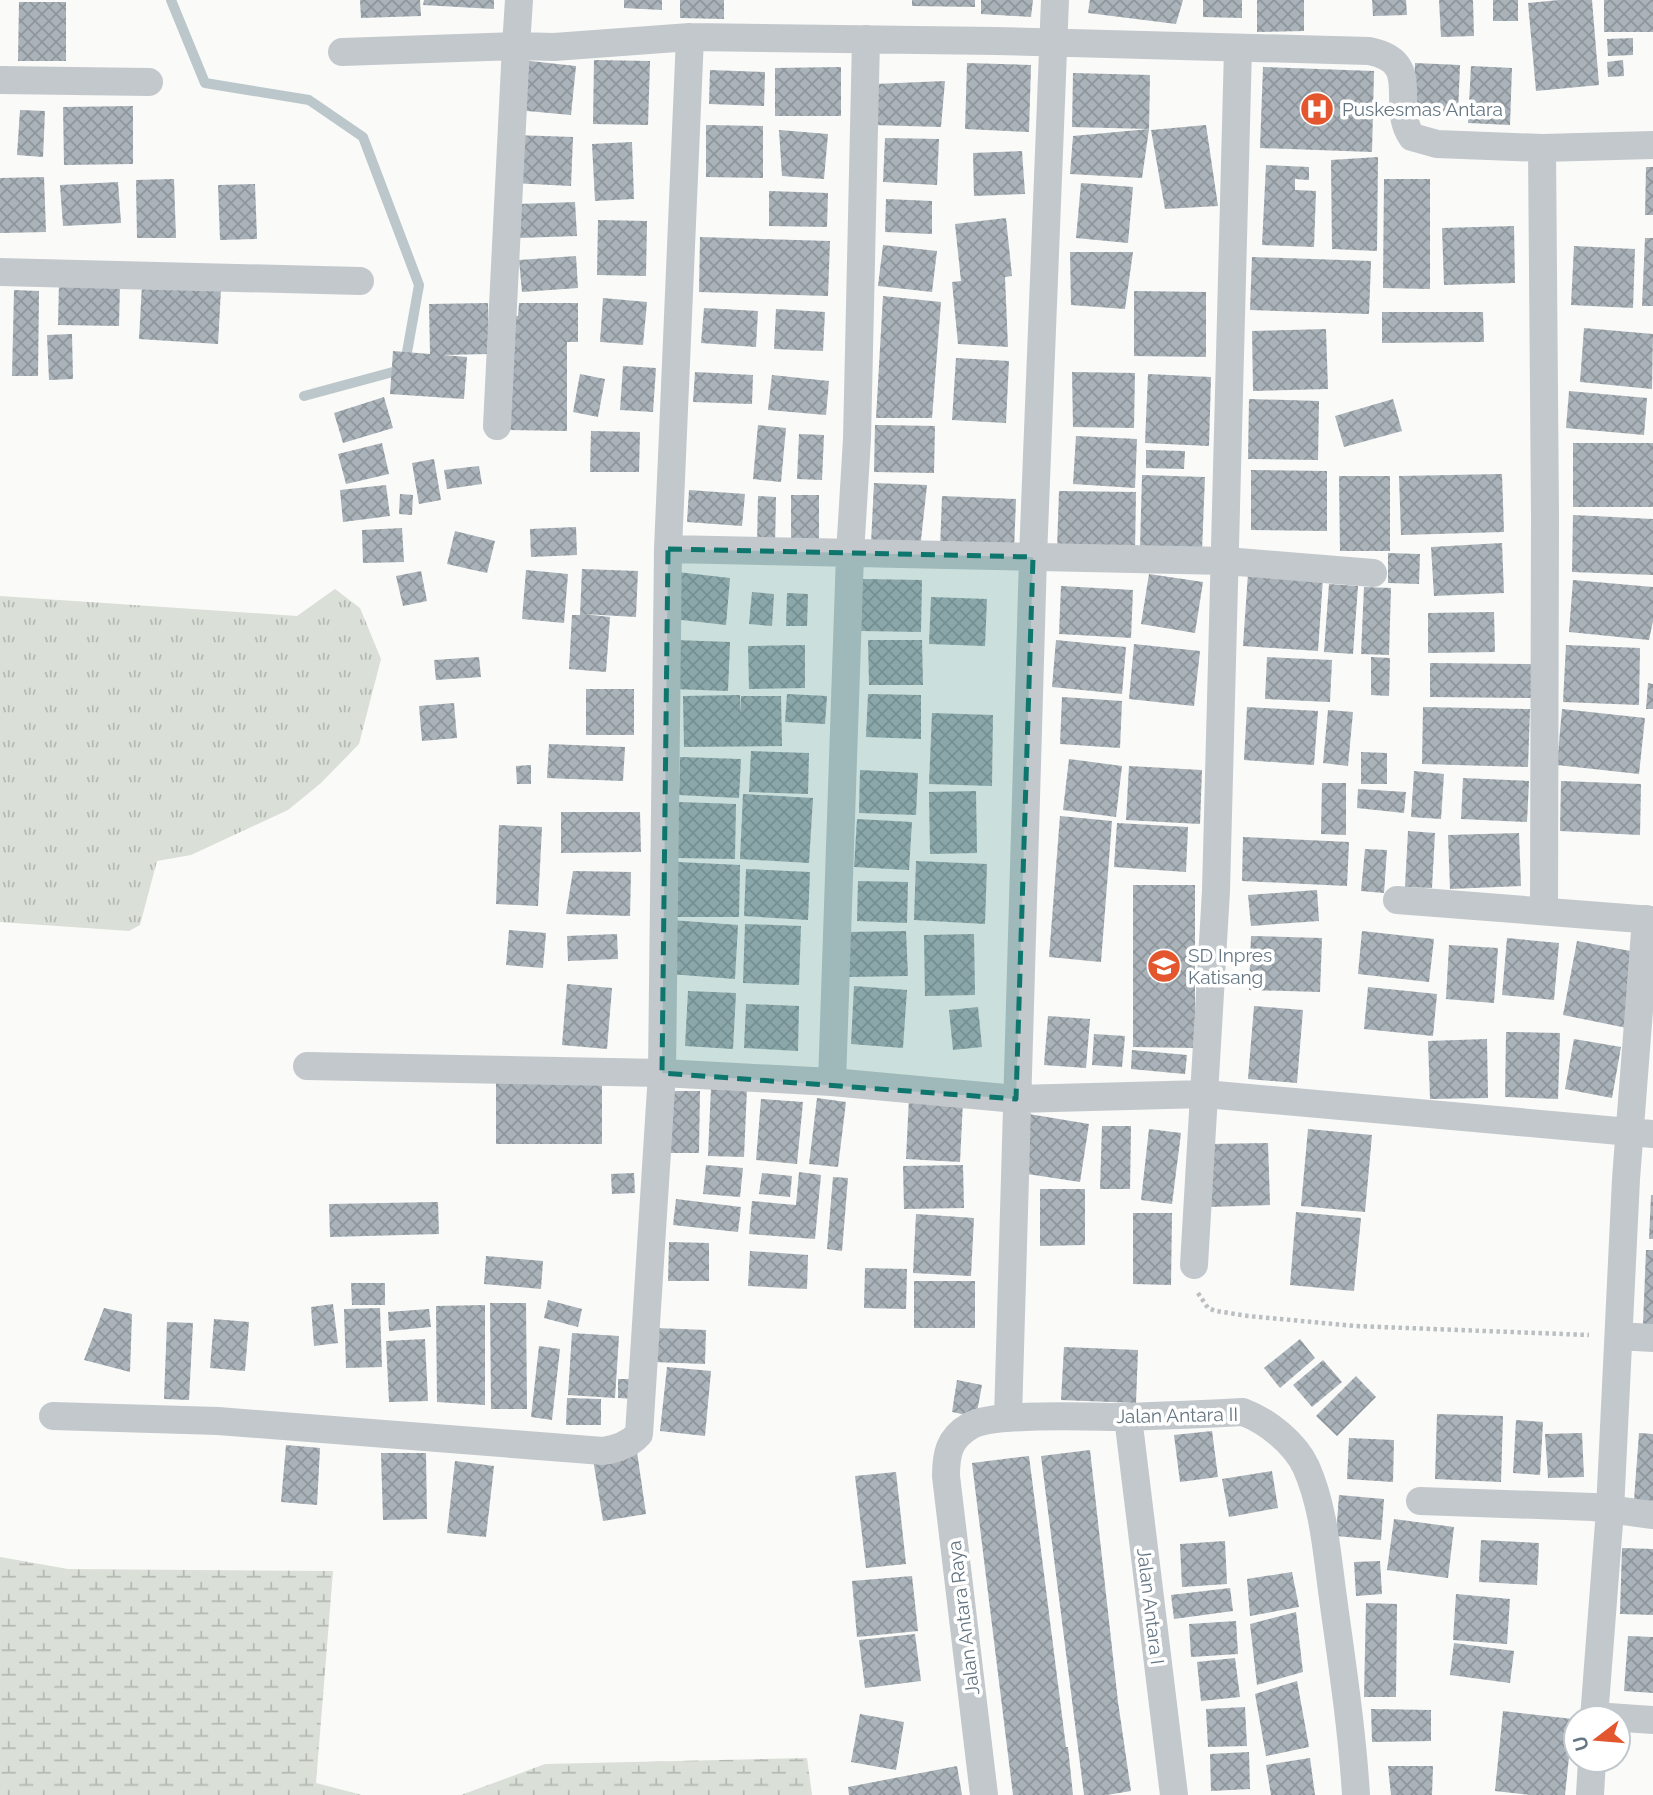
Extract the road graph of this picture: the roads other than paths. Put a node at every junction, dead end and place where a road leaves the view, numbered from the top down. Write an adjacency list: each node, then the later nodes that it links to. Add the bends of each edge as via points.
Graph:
1 (519, 0): 6 (street)
2 (1055, 0): 5 (street)
3 (690, 37): 4 (street); 6 (street); 16 (street)
4 (866, 39): 5 (street); 17 (street)
5 (1053, 42): 7 (street); 18 (street)
6 (516, 46): 8 (street); 15 (street)
7 (1238, 48): 12 (street, via 1383,54 1399,68 1404,120 1412,136 1437,144); 19 (street)
8 (342, 52)
9 (0, 80): 10 (street)
10 (149, 82)
11 (1653, 145): 12 (street)
12 (1542, 148): 22 (street)
13 (0, 272): 14 (street)
14 (360, 281)
15 (497, 426)
16 (668, 549): 17 (street); 25 (street)
17 (850, 554): 18 (street); 26 (street)
18 (1033, 557): 19 (street); 28 (street)
19 (1226, 561): 20 (street); 27 (street)
20 (1373, 573)
21 (1397, 900): 22 (street)
22 (1544, 910): 23 (street)
23 (1650, 919): 29 (street)
24 (307, 1066): 25 (street)
25 (662, 1073): 26 (street); 33 (street, via 639,1434 633,1440 603,1451 218,1421)
26 (832, 1082): 28 (street)
27 (1205, 1094): 28 (street); 29 (street); 30 (street)
28 (1016, 1098): 35 (street)
29 (1642, 1133): 31 (street, via 1626,1179)
30 (1194, 1265)
31 (1619, 1336): 32 (street); 38 (street)
32 (1653, 1338)
33 (53, 1416)
34 (1128, 1417): 35 (street, Jalan Antara II); 45 (street, Jalan Antara I); 46 (street, Jalan Antara II, via 1243,1412 1275,1431 1302,1460 1322,1520 1353,1737)
35 (1008, 1418): 36 (street, Jalan Antara II, via 972,1424)
36 (952, 1441): 44 (street, Jalan Antara Raya, via 946,1452 946,1476)
37 (1420, 1501): 38 (street)
38 (1611, 1510): 39 (street); 40 (street)
39 (1653, 1515)
40 (1595, 1704)
41 (1632, 1719): 42 (street)
42 (1653, 1720)
43 (1591, 1774): 47 (street)
44 (985, 1795)
45 (1174, 1795)
46 (1356, 1795)
47 (1590, 1795)

